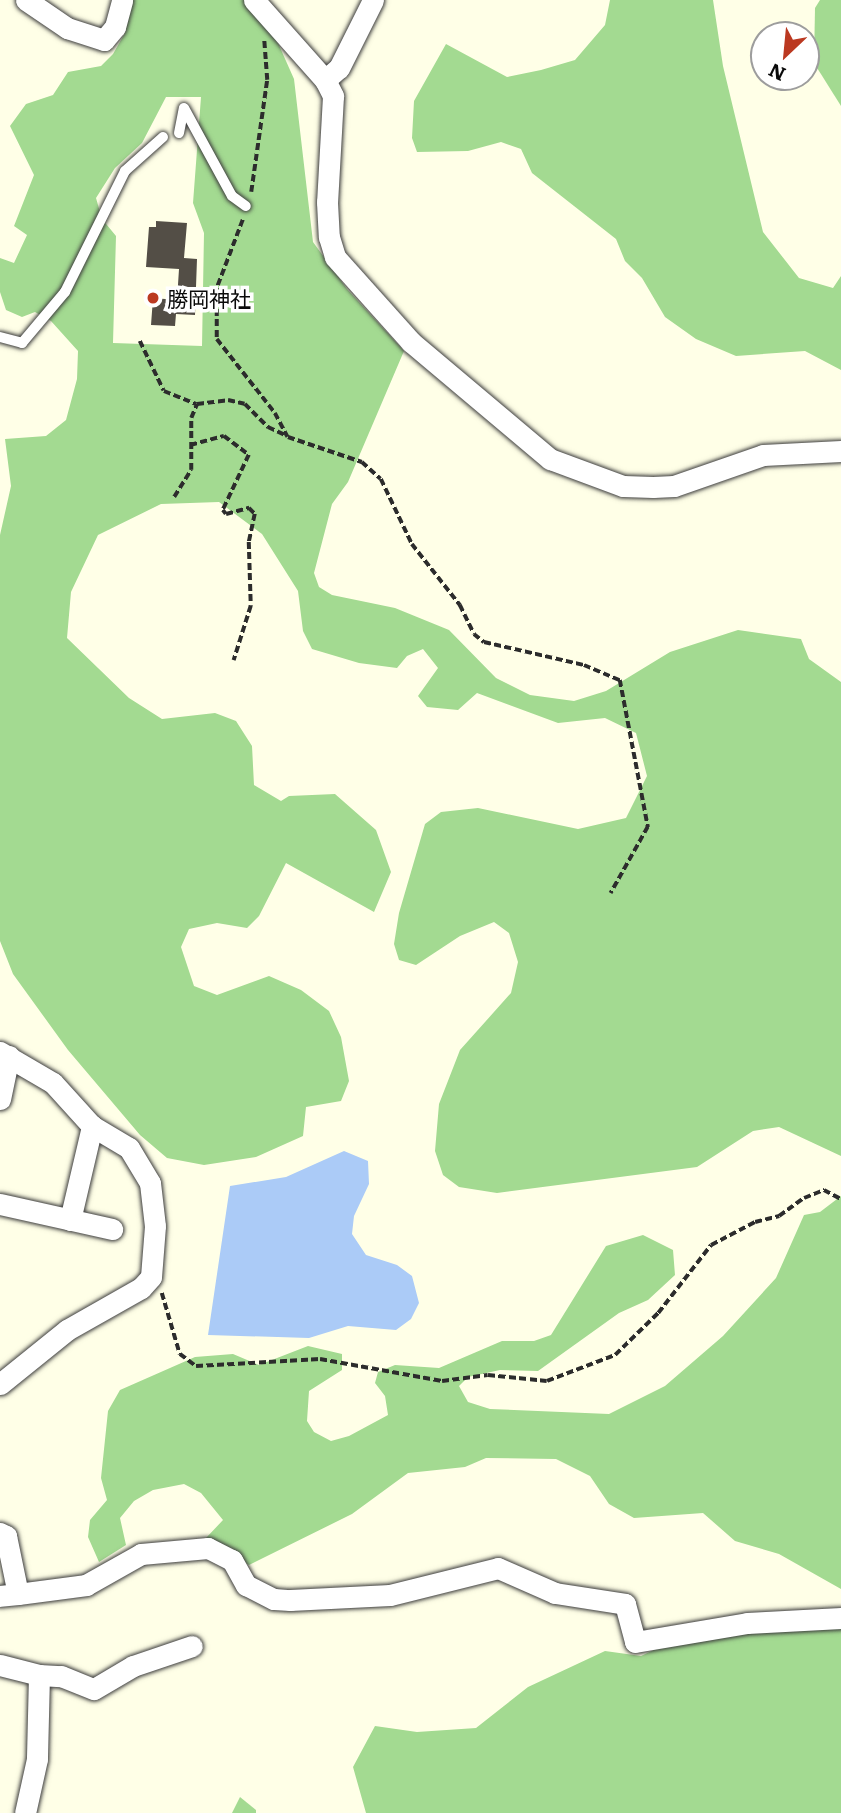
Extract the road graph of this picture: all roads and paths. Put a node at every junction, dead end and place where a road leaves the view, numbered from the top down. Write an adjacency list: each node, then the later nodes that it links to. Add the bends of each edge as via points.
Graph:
1 (26, 0): 2 (street, via 66,28 104,40 115,27)
2 (122, 0)
3 (373, 0): 5 (street, via 339,68)
4 (260, 7): 5 (street); 8 (path, via 267,80 254,184)
5 (325, 80): 14 (street, via 335,107 327,202 335,257 411,342 550,459 623,486 653,487 674,486 763,455)
6 (180, 133): 8 (lane, via 184,108 232,196)
7 (163, 136): 9 (lane, via 125,171 65,292 22,343)
8 (246, 206): 12 (path, via 217,289 217,339 275,413)
9 (0, 337)
10 (140, 341): 11 (path, via 164,391)
11 (197, 404): 12 (path, via 228,400 246,404 268,428); 13 (path, via 191,418)
12 (288, 437): 17 (path, via 362,462 381,479 412,544 484,642 584,665 621,680 648,827)
13 (190, 445): 15 (path, via 191,470); 16 (path, via 224,436 249,455 223,510 226,514 249,508 255,514 249,542 251,606)
14 (841, 451)
15 (174, 497)
16 (234, 660)
17 (611, 893)
18 (4, 1054): 19 (street); 20 (street, via 53,1083)
19 (0, 1099)
20 (92, 1126): 23 (street); 25 (street, via 129,1148 150,1182 155,1226)
21 (841, 1199): 25 (path, via 824,1190 779,1216 755,1222 711,1245 657,1313 615,1355 547,1381 488,1375 442,1381 320,1359 196,1366 180,1354 166,1299)
22 (0, 1204): 23 (street)
23 (70, 1220): 24 (street)
24 (113, 1229)
25 (151, 1277): 26 (street, via 141,1288 67,1330)
26 (0, 1384)
27 (0, 1533): 28 (street, via 6,1536)
28 (9, 1595): 29 (street, via 86,1584 141,1554 208,1548 232,1560 246,1585 274,1599 390,1595 498,1568 555,1593 625,1604 635,1642 747,1623)
29 (841, 1618)
30 (191, 1646): 32 (street, via 133,1666 94,1689 61,1676)
31 (0, 1665): 32 (street)
32 (38, 1675): 33 (street, via 37,1759)
33 (25, 1813)

